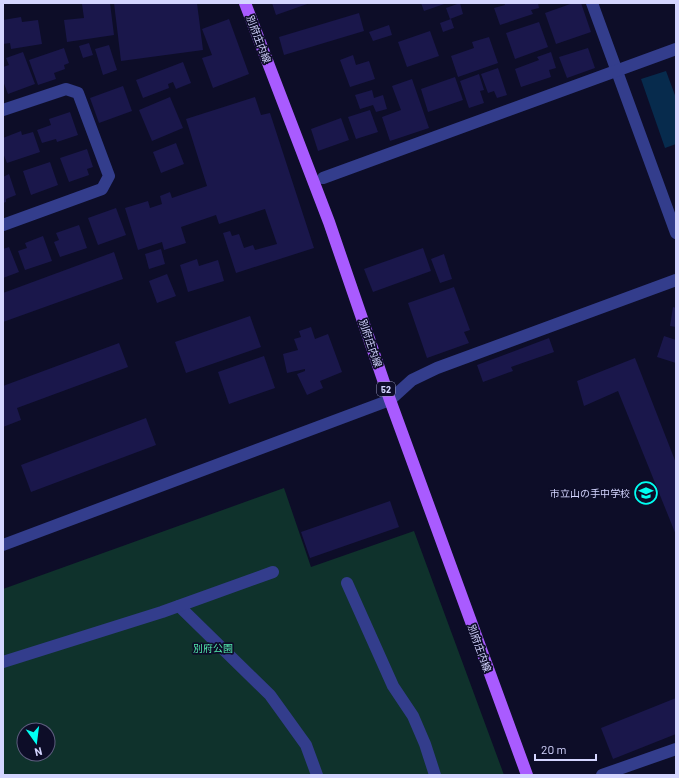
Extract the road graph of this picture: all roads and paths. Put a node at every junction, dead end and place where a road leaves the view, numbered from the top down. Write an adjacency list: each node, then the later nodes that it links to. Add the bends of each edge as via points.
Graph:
1 (245, 3): 10 (main road, 別府庄内線 / 52, via 329,222)
2 (592, 3): 4 (street)
3 (676, 49): 4 (street)
4 (617, 70): 6 (street); 8 (street)
5 (3, 110): 7 (street, via 66,89 78,93 109,176 102,190)
6 (323, 178)
7 (3, 225)
8 (676, 232)
9 (676, 280): 10 (street, via 437,368 412,380)
10 (390, 400): 11 (street); 19 (main road, 別府庄内線 / 52)
11 (3, 545)
12 (273, 572): 14 (street)
13 (347, 583): 18 (street, via 393,686 412,716 425,744)
14 (179, 606): 15 (street); 17 (street, via 270,695 306,745)
15 (3, 662)
16 (676, 749): 20 (street)
17 (317, 775)
18 (436, 775)
19 (527, 775)
20 (602, 775)

